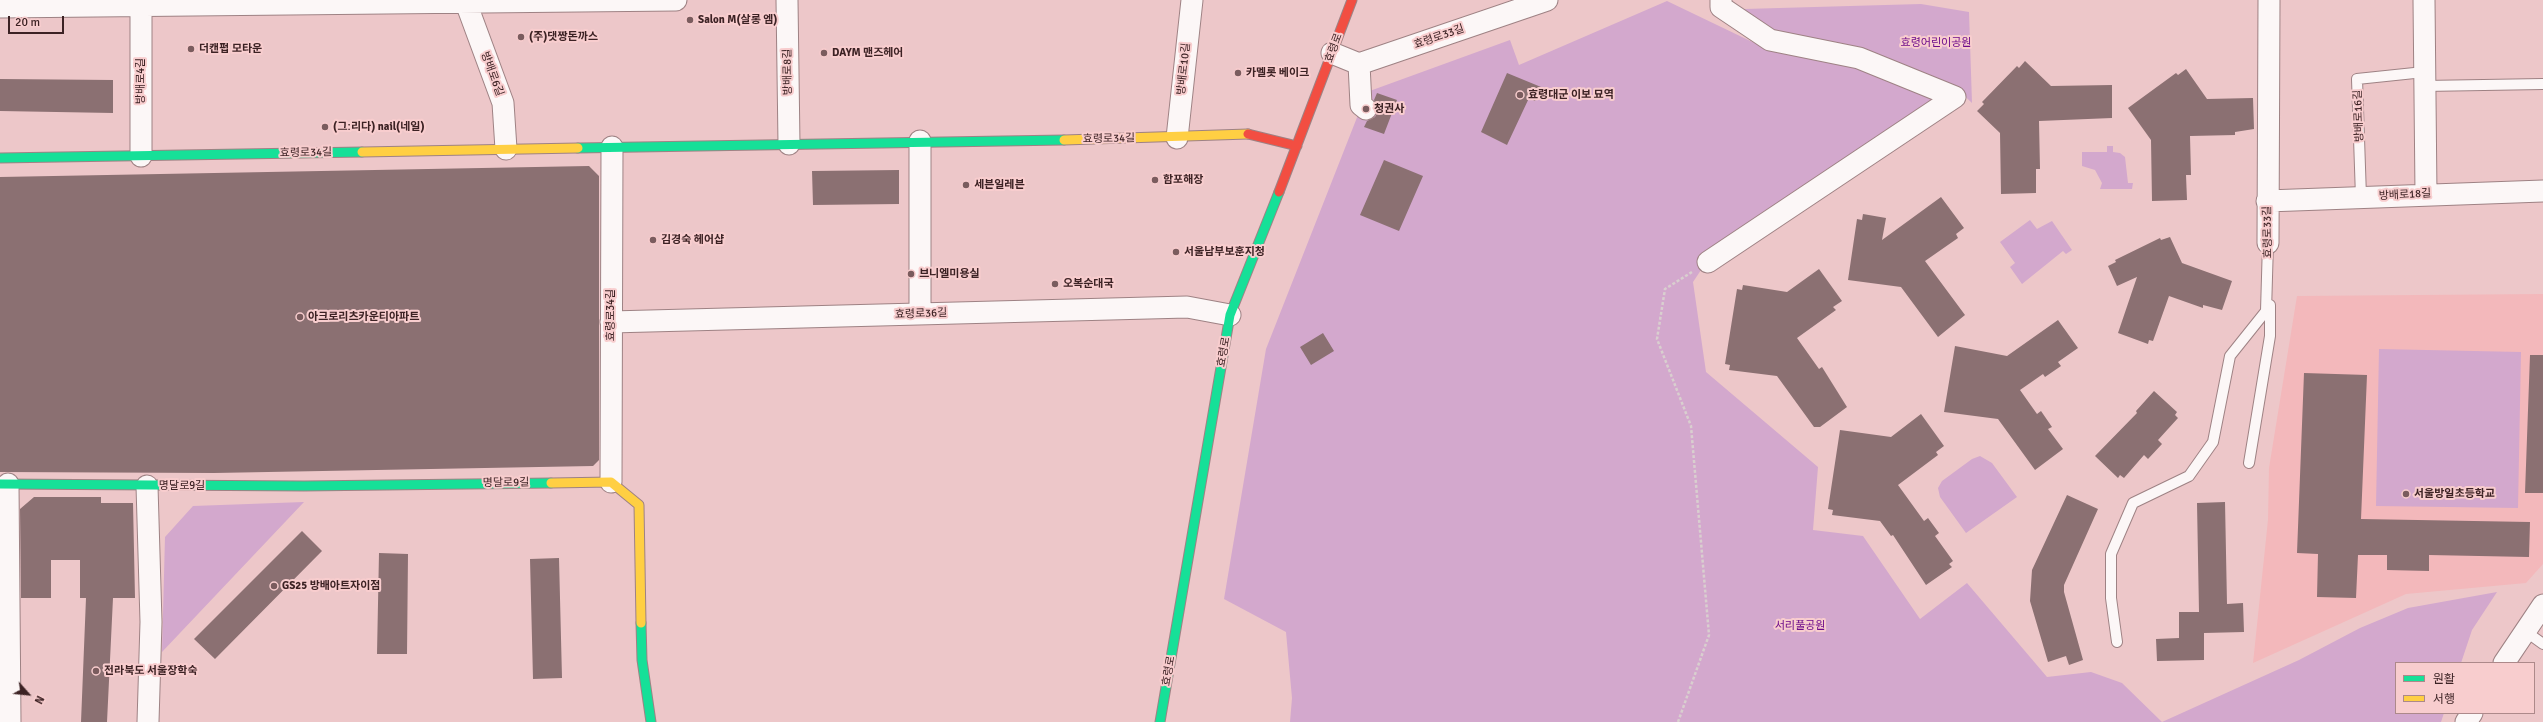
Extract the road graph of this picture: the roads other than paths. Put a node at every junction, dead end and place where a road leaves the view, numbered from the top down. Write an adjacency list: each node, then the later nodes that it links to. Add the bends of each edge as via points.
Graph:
1 (676, 0): 9 (street)
2 (787, 0): 19 (street, 방배로8길)
3 (1192, 0): 17 (street, 방배로10길)
4 (1352, 0): 12 (street, 효령로)
5 (1547, 0): 13 (street, 효령로33길)
6 (1721, 0): 30 (street, via 1721,7 1770,40 1859,58 1955,97)
7 (2269, 0): 28 (street, 효령로33길)
8 (2424, 0): 14 (street)
9 (465, 1): 10 (street); 22 (street, 방배로6길, via 503,103)
10 (141, 3): 11 (street); 23 (street, 방배로4길)
11 (0, 7)
12 (1332, 53): 13 (street); 20 (street, 효령로)
13 (1359, 64): 16 (street, via 1361,105)
14 (2424, 79): 15 (lane, 방배로16길); 26 (street); 27 (lane, 방배로16길, via 2357,79)
15 (2543, 84)
16 (1366, 109)
17 (1177, 138): 18 (street, 효령로34길); 20 (street, 효령로34길, via 1252,134)
18 (920, 141): 19 (street, 효령로34길); 31 (street)
19 (789, 144): 21 (street, 효령로34길)
20 (1297, 146): 32 (street, 효령로)
21 (612, 148): 22 (street, 효령로34길); 33 (street, 효령로34길)
22 (506, 149): 23 (street, 효령로34길)
23 (141, 156): 24 (street, 효령로34길)
24 (0, 158)
25 (2543, 191): 26 (street, 방배로18길)
26 (2426, 193): 27 (street, 방배로18길)
27 (2361, 197): 28 (street, 방배로18길)
28 (2267, 201): 29 (street, 효령로33길)
29 (2268, 243): 34 (lane, 효령로33길, via 2270,336); 40 (lane, via 2266,311 2230,356 2213,442 2189,476 2133,503 2111,554 2111,598)
30 (1708, 262)
31 (920, 314): 32 (street, 효령로36길, via 1187,307); 33 (street, 효령로36길)
32 (1230, 315): 46 (street, 효령로)
33 (611, 322): 35 (street, 효령로34길)
34 (2249, 463)
35 (611, 482): 37 (street, 명달로9길); 45 (street, via 638,506 642,660)
36 (4, 484): 37 (street, 명달로9길); 43 (street, 명달로9길)
37 (147, 486): 44 (street, 명달로9길, via 151,622)
38 (2543, 605): 39 (street)
39 (2525, 631): 41 (lane); 42 (street)
40 (2117, 642)
41 (2543, 644)
42 (2505, 662)
43 (10, 722)
44 (148, 722)
45 (651, 722)
46 (1160, 722)

